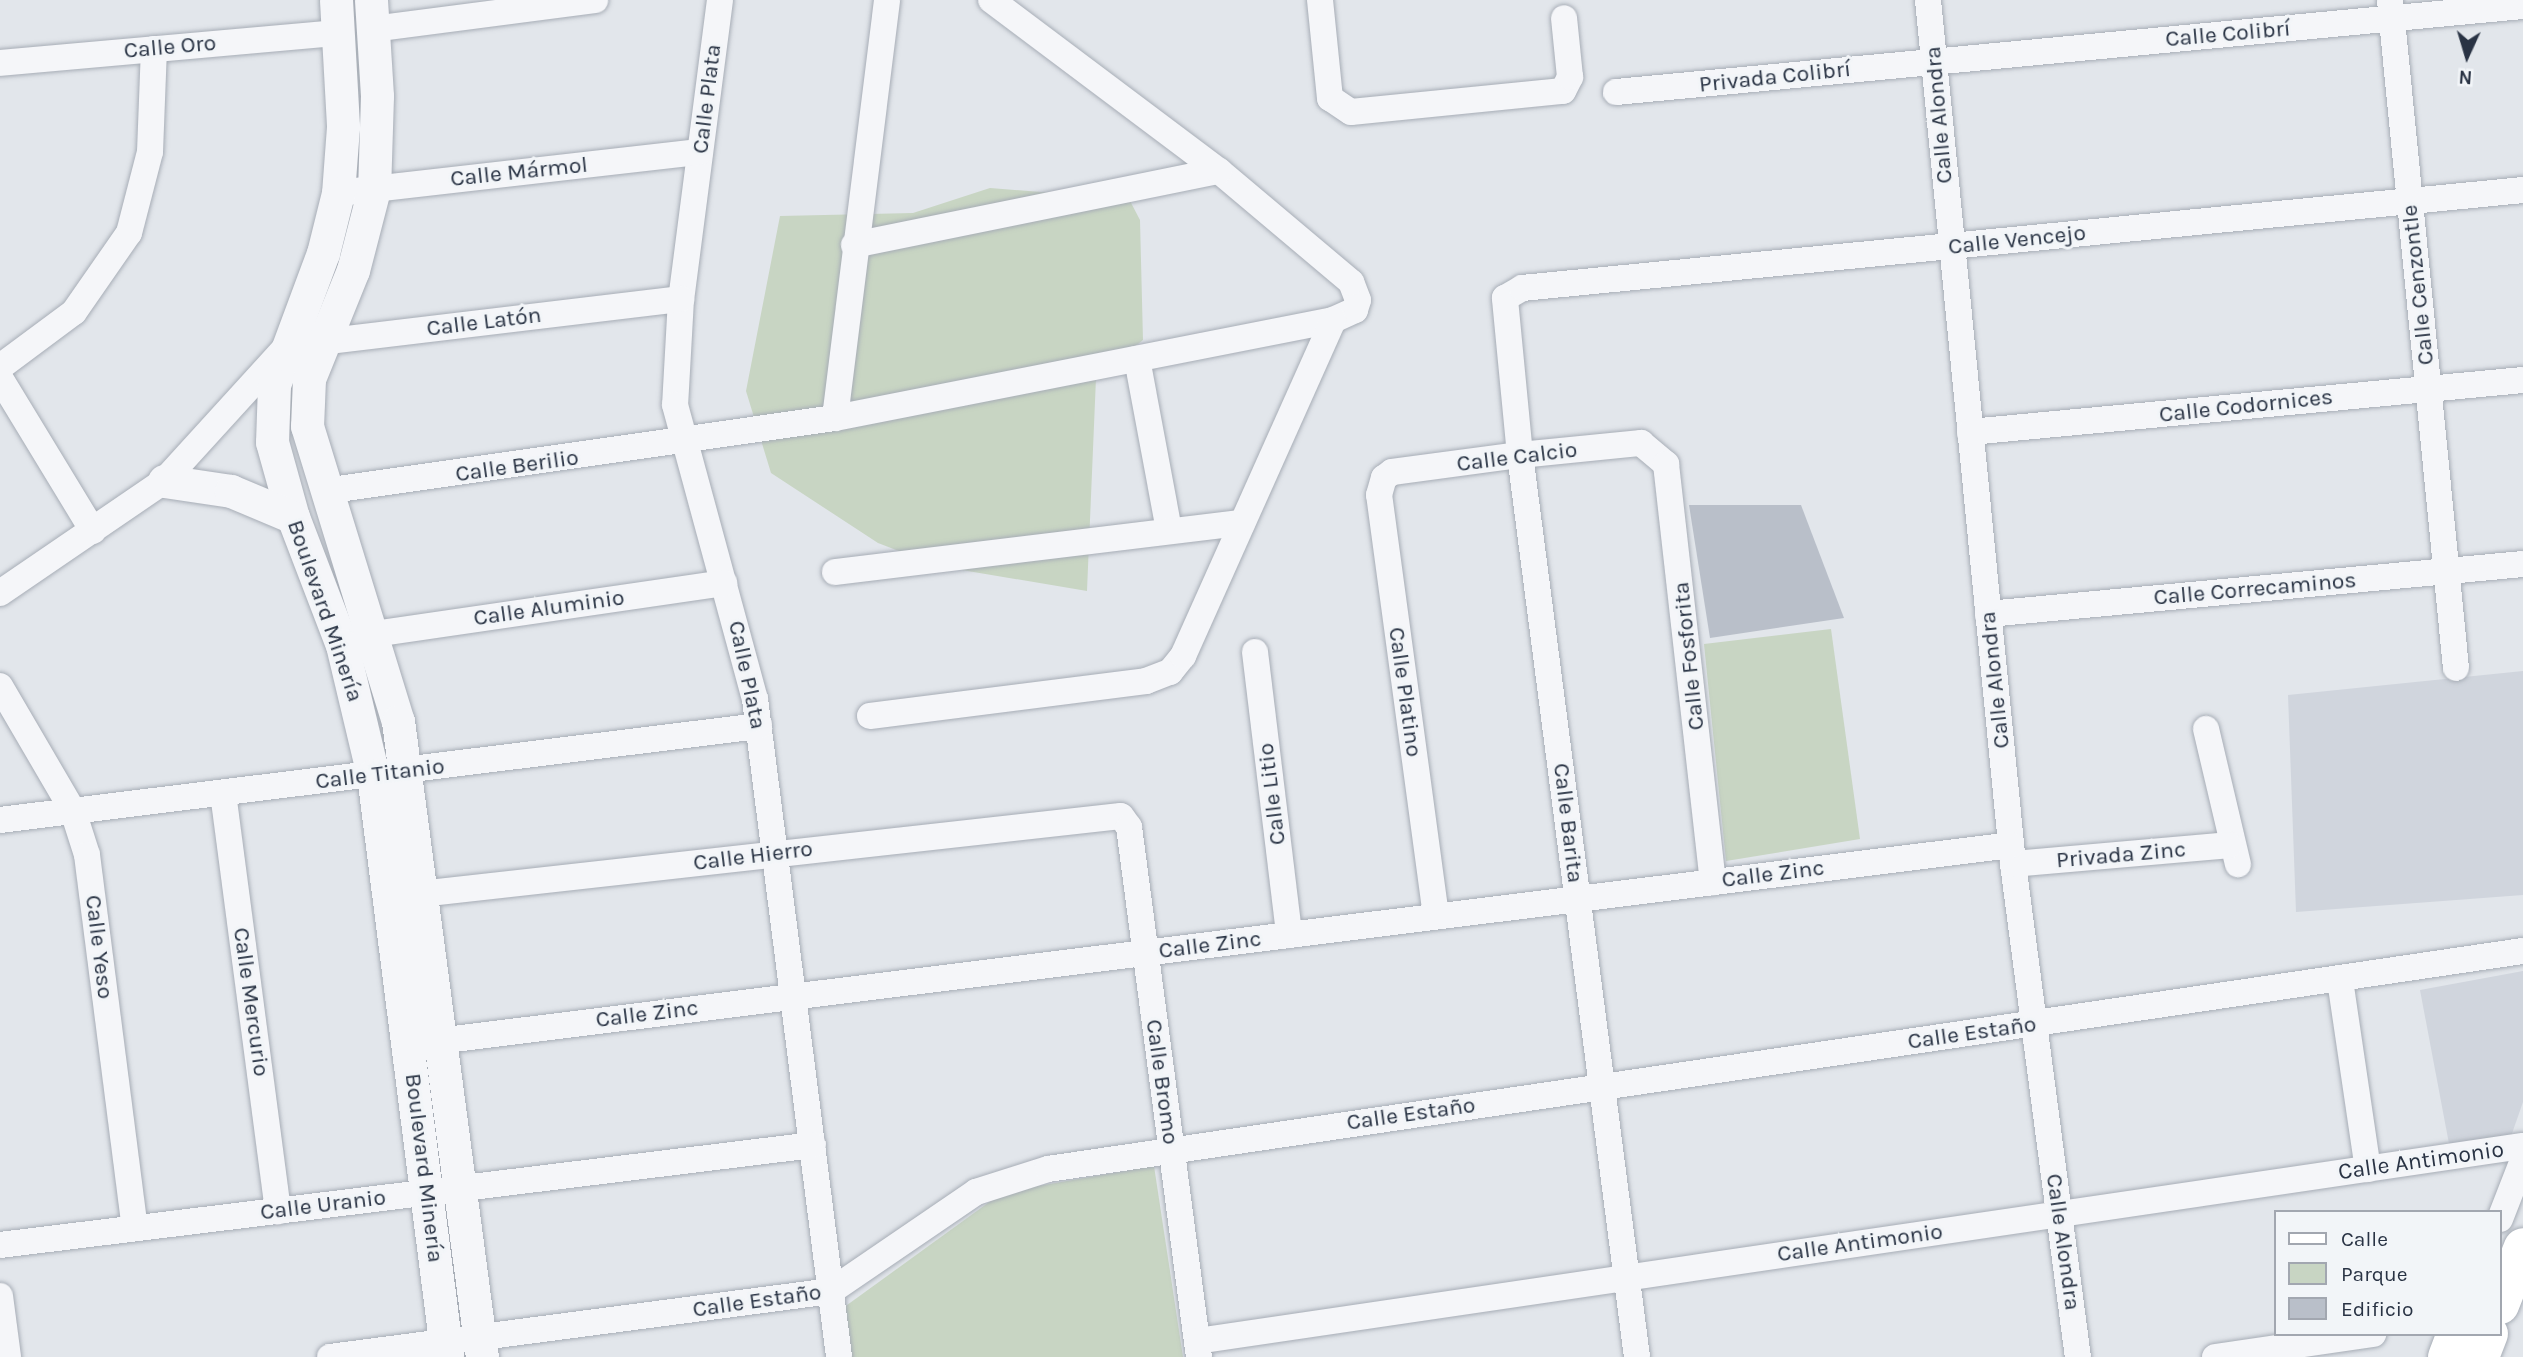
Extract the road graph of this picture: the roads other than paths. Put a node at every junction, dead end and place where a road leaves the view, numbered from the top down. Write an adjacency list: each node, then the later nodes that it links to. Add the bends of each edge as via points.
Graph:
1 (336, 0): 12 (street, Boulevard Minería)
2 (595, 0): 10 (street)
3 (720, 0): 17 (street, Calle Plata)
4 (887, 0): 23 (street)
5 (991, 0): 18 (street)
6 (1320, 0): 11 (street, via 1329,98 1351,112 1563,91 1570,78)
7 (1928, 0): 14 (street, Calle Alondra)
8 (2523, 6): 9 (street, Calle Colibrí)
9 (2391, 9): 14 (street, Calle Colibrí); 22 (street, Calle Cenzontle)
10 (372, 14): 19 (street, Boulevard Minería)
11 (1564, 18)
12 (339, 33): 13 (street, Calle Oro); 21 (street, Boulevard Minería, via 343,127)
13 (154, 49): 15 (street, Calle Oro); 31 (street, via 150,152 130,233 115,261 74,312)
14 (1934, 61): 16 (street, Privada Colibrí); 24 (street, Calle Alondra)
15 (0, 63)
16 (1616, 92)
17 (700, 152): 19 (street, Calle Mármol); 26 (street, Calle Plata)
18 (1219, 171): 23 (street); 27 (street, via 1356,289 1355,310)
19 (374, 189): 21 (street, Calle Mármol); 28 (street, Boulevard Minería, via 353,270)
20 (2523, 190): 22 (street, Calle Vencejo)
21 (338, 193): 29 (street, Boulevard Minería, via 323,253)
22 (2409, 202): 24 (street, Calle Vencejo); 34 (street, Calle Cenzontle)
23 (854, 245): 35 (street)
24 (1952, 246): 25 (street, Calle Vencejo); 36 (street, Calle Alondra)
25 (1512, 292): 39 (street, Calle Barita, via 1503,315)
26 (681, 299): 28 (street, Calle Latón); 37 (street, Calle Plata, via 673,387)
27 (1333, 320): 30 (street, Calle Berilio); 44 (street)
28 (323, 341): 29 (street, Calle Latón); 42 (street, Boulevard Minería, via 306,402 312,453)
29 (287, 346): 41 (street); 43 (street, Boulevard Minería, via 271,415 277,465)
30 (1137, 359): 35 (street, Calle Berilio); 45 (street)
31 (0, 367)
32 (0, 378): 46 (street)
33 (2523, 380): 34 (street, Calle Codornices)
34 (2428, 388): 36 (street, Calle Codornices); 49 (street, Calle Cenzontle)
35 (835, 418): 37 (street, Calle Berilio)
36 (1970, 432): 54 (street, Calle Alondra)
37 (696, 441): 42 (street, Calle Berilio); 52 (street, Calle Plata)
38 (1642, 443): 39 (street, Calle Calcio); 70 (street, Calle Fosforita, via 1661,455 1670,475)
39 (1520, 455): 40 (street, Calle Calcio); 73 (street, Calle Barita)
40 (1392, 472): 74 (street, Calle Platino, via 1384,478 1379,495)
41 (164, 481): 43 (street, via 231,491); 46 (street)
42 (325, 491): 48 (street, Boulevard Minería)
43 (293, 517): 51 (street, Boulevard Minería)
44 (1242, 523): 45 (street); 59 (street, via 1183,656 1161,677)
45 (1169, 530): 50 (street)
46 (93, 531): 53 (street)
47 (2523, 564): 49 (street, Calle Correcaminos)
48 (351, 566): 51 (street); 55 (street, Boulevard Minería)
49 (2446, 570): 54 (street, Calle Correcaminos); 57 (street, Calle Cenzontle)
50 (835, 572)
51 (317, 577): 63 (street, Boulevard Minería, via 349,670)
52 (723, 583): 55 (street, Calle Aluminio); 60 (street, Calle Plata)
53 (0, 593)
54 (1988, 614): 69 (street, Calle Alondra)
55 (374, 634): 62 (street, Boulevard Minería)
56 (1255, 652): 75 (street, Calle Litio)
57 (2456, 668)
58 (0, 685): 65 (street, Calle Yeso)
59 (870, 716)
60 (759, 726): 62 (street, Calle Titanio); 68 (street, Calle Plata)
61 (2206, 729): 69 (street, Privada Zinc, via 2233,854)
62 (407, 771): 63 (street, Calle Titanio); 71 (street, Boulevard Minería)
63 (373, 775): 64 (street, Calle Titanio); 72 (street, Boulevard Minería)
64 (223, 793): 65 (street, Calle Titanio); 91 (street, Calle Mercurio)
65 (73, 811): 67 (street, Calle Titanio); 94 (street, Calle Yeso, via 87,855)
66 (1115, 814): 68 (street, Calle Hierro); 77 (street, Calle Bromo, via 1129,827)
67 (0, 820)
68 (776, 853): 71 (street, Calle Hierro); 79 (street, Calle Plata)
69 (2012, 855): 70 (street, Calle Zinc); 80 (street, Calle Alondra)
70 (1713, 882): 73 (street, Calle Zinc)
71 (424, 894): 72 (street, Calle Hierro); 81 (street, Boulevard Minería)
72 (390, 898): 82 (street, Boulevard Minería)
73 (1577, 899): 74 (street, Calle Zinc); 83 (street, Calle Barita)
74 (1436, 916): 75 (street, Calle Zinc)
75 (1289, 935): 77 (street, Calle Zinc)
76 (2523, 951): 78 (street, Calle Estaño)
77 (1145, 953): 79 (street, Calle Zinc); 86 (street, Calle Bromo)
78 (2340, 979): 80 (street, Calle Estaño); 88 (street)
79 (794, 996): 81 (street, Calle Zinc); 84 (street, Calle Plata)
80 (2034, 1024): 83 (street, Calle Estaño); 92 (street, Calle Alondra)
81 (442, 1040): 82 (street, Calle Zinc); 89 (street, Boulevard Minería)
82 (409, 1044): 90 (street, Boulevard Minería)
83 (1602, 1086): 86 (street, Calle Estaño); 97 (street, Calle Barita)
84 (813, 1145): 89 (street, Calle Uranio); 98 (street, Calle Plata)
85 (2523, 1146): 88 (street, Calle Antimonio)
86 (1171, 1150): 98 (street, Calle Estaño, via 997,1182); 105 (street, Calle Bromo)
87 (2523, 1160): 93 (street)
88 (2368, 1169): 92 (street, Calle Antimonio)
89 (460, 1189): 90 (street, Calle Uranio); 104 (street, Boulevard Minería)
90 (427, 1193): 91 (street, Calle Uranio); 106 (street, Boulevard Minería)
91 (278, 1211): 94 (street, Calle Uranio)
92 (2059, 1214): 97 (street, Calle Antimonio); 111 (street, Calle Alondra)
93 (2502, 1214)
94 (135, 1228): 95 (street, Calle Uranio)
95 (0, 1245)
96 (2523, 1247): 100 (main road)
97 (1627, 1278): 105 (street, Calle Antimonio); 110 (street, Calle Barita)
98 (831, 1291): 104 (street, Calle Estaño); 109 (street, Calle Plata)
99 (0, 1296): 107 (street)
100 (2502, 1300)
101 (2359, 1336): 112 (street)
102 (2455, 1336): 113 (main road)
103 (2488, 1336): 114 (main road)
104 (480, 1348): 106 (street, Calle Estaño)
105 (1198, 1349)
106 (447, 1350): 108 (street, Calle Estaño)
107 (8, 1357)
108 (330, 1357)
109 (839, 1357)
110 (1637, 1357)
111 (2078, 1357)
112 (2215, 1357)
113 (2447, 1357)
114 (2480, 1357)

